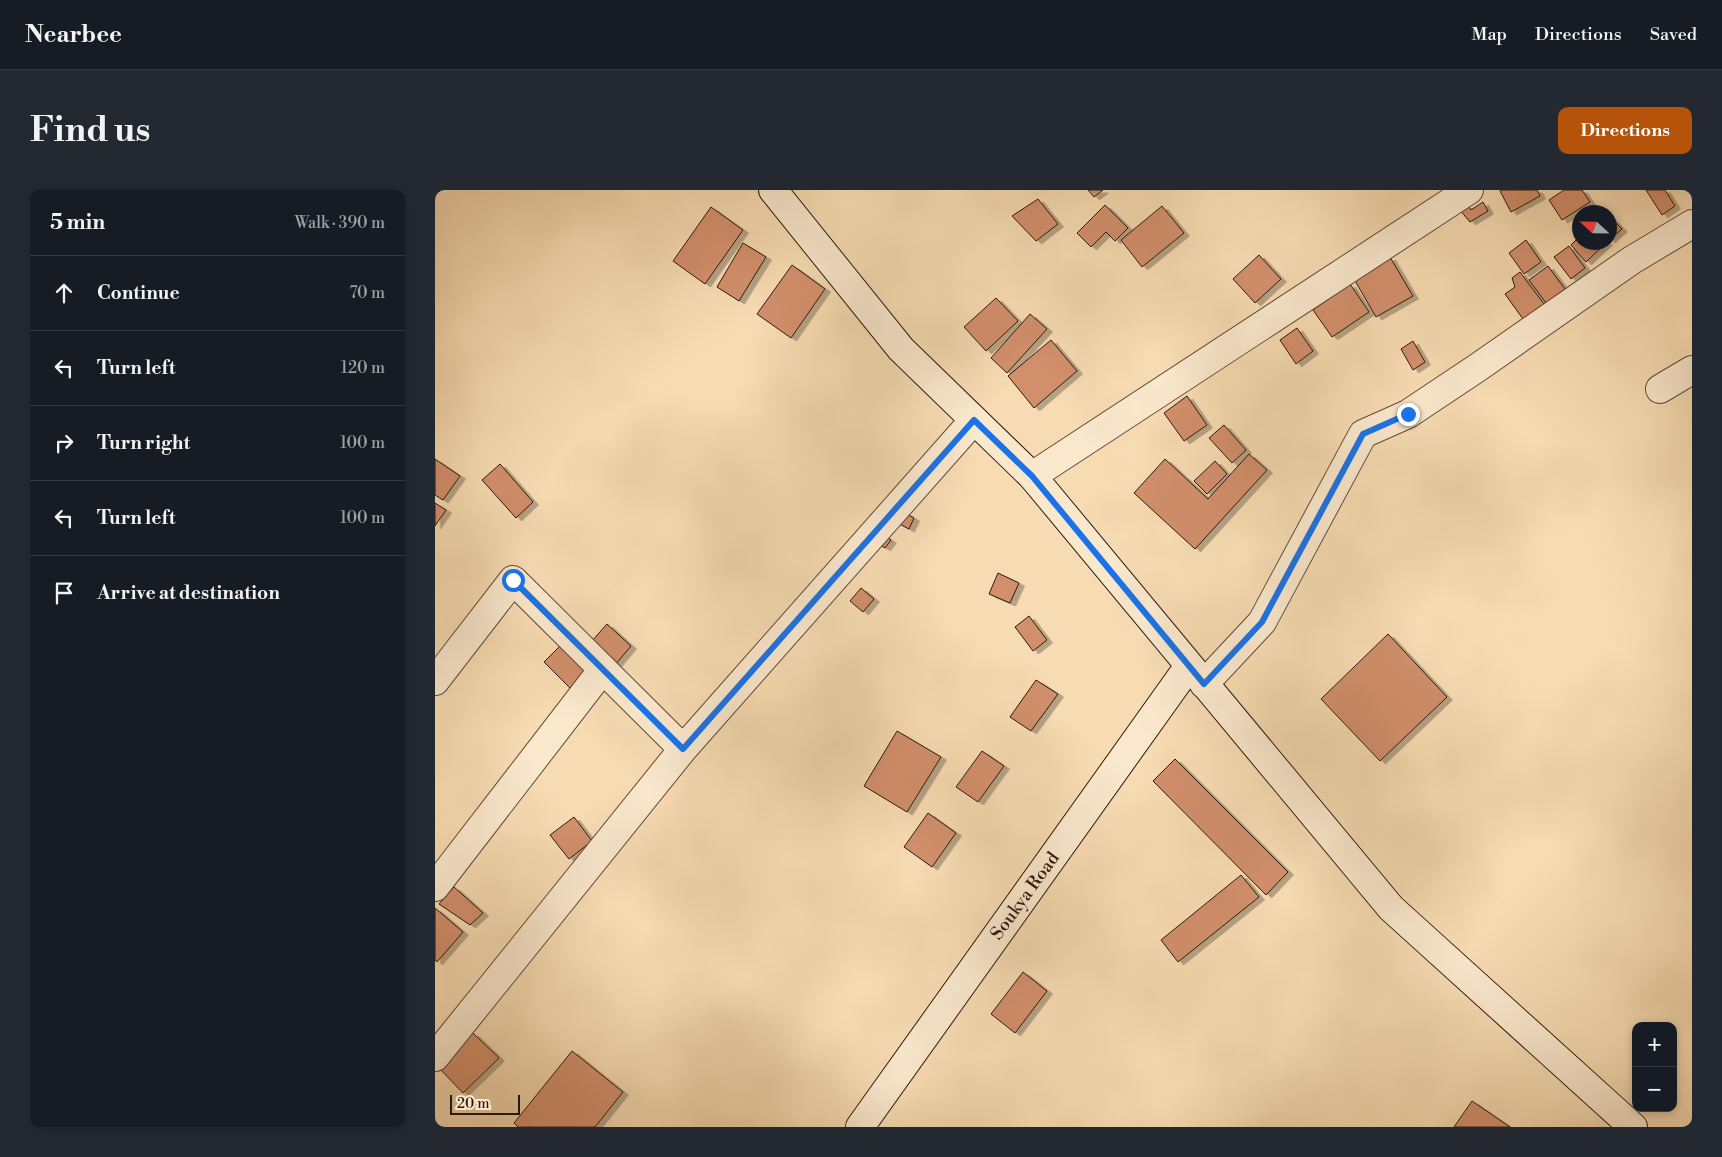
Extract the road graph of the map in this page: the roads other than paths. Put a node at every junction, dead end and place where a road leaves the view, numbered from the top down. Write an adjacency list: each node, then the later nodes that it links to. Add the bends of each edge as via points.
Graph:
1 (773, 190): 6 (street, via 901,349)
2 (1469, 190): 7 (street)
3 (1692, 224): 9 (street, Soukya Road, via 1631,260 1408,414 1363,434 1262,622)
4 (1692, 370): 5 (street)
5 (1660, 389)
6 (974, 420): 7 (street); 11 (street)
7 (1032, 476): 9 (street)
8 (603, 669): 10 (street, via 513,580); 11 (street); 12 (street)
9 (1197, 675): 14 (street, Soukya Road); 15 (street, via 1391,908)
10 (435, 681)
11 (683, 749): 13 (street)
12 (435, 888)
13 (435, 1057)
14 (860, 1127)
15 (1633, 1127)

